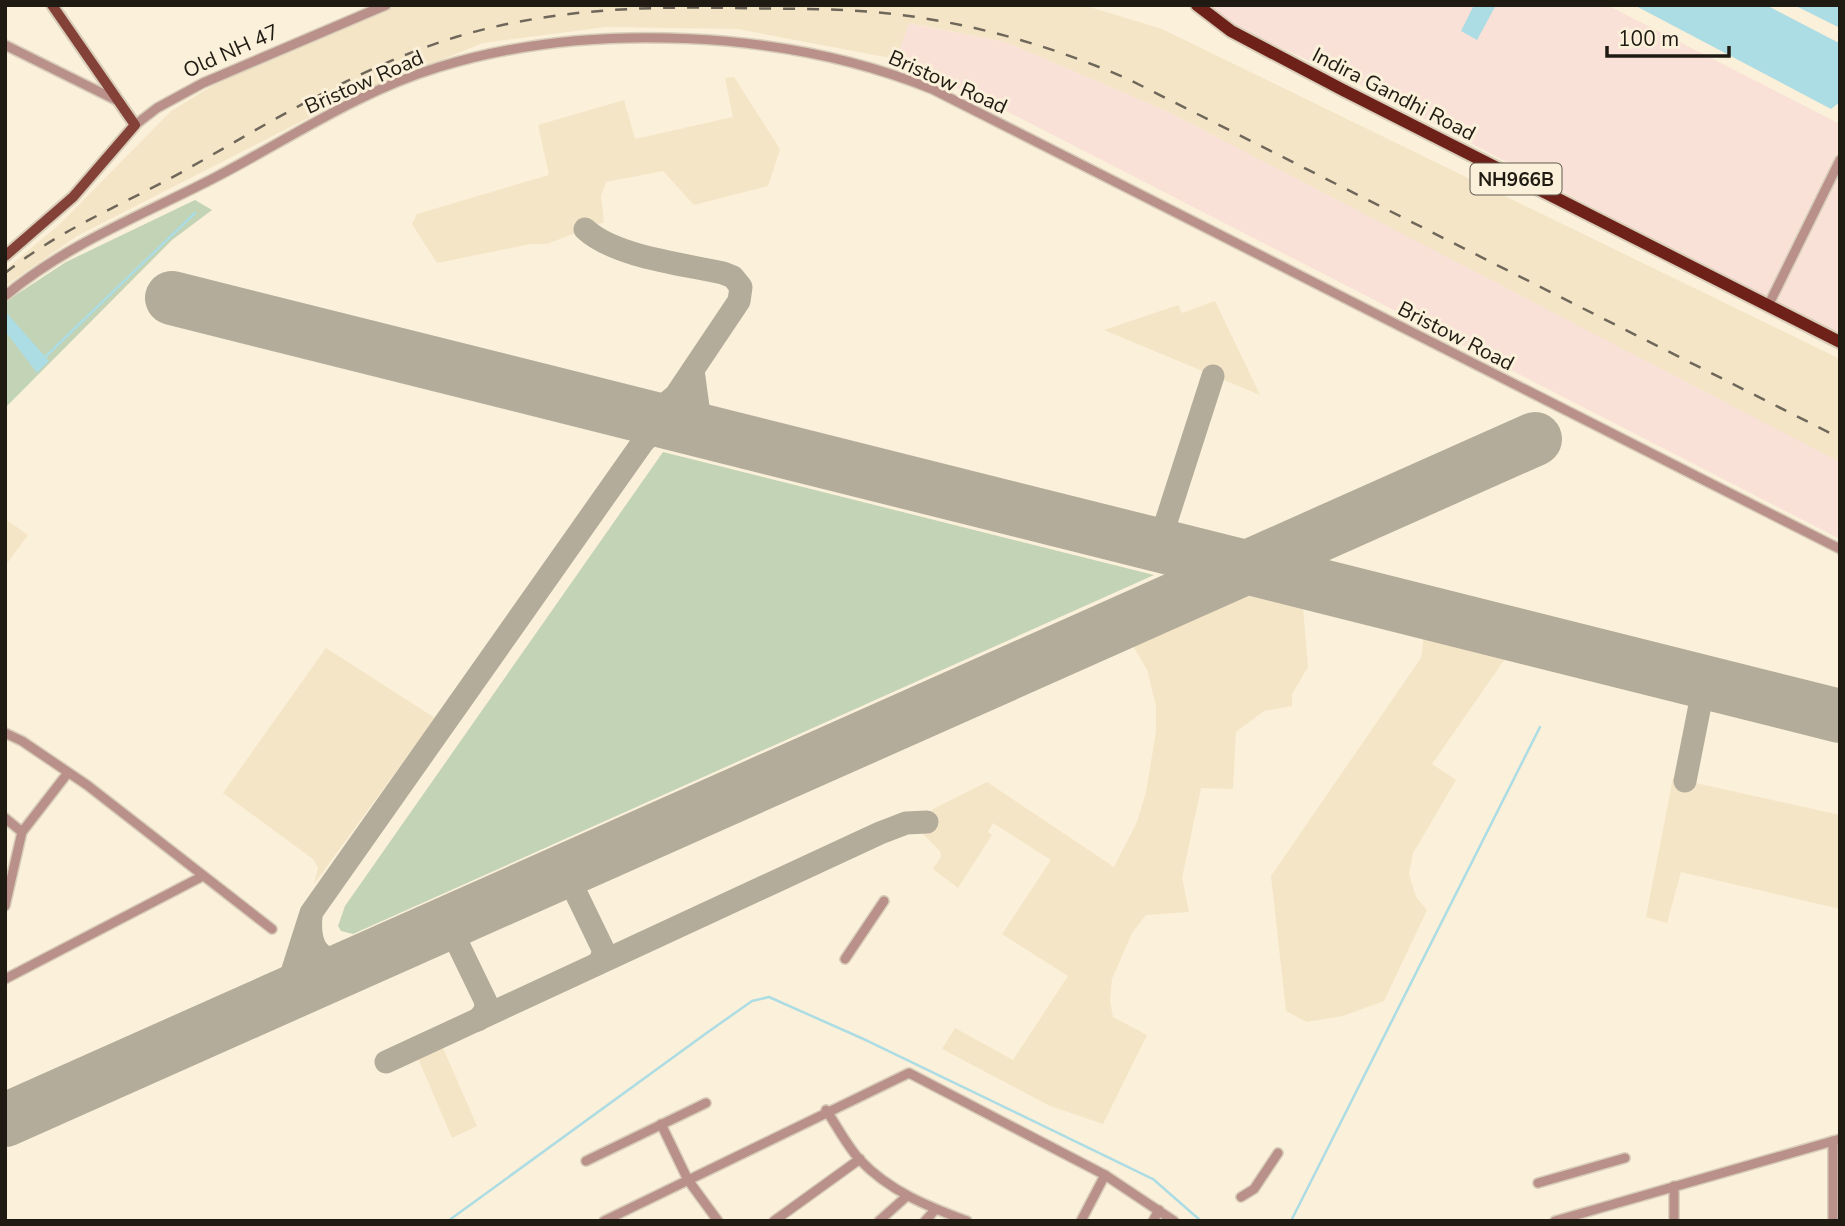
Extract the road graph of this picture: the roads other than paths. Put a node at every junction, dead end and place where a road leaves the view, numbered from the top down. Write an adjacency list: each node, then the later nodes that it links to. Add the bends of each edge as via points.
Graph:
1 (52, 5): 5 (main road)
2 (386, 5): 6 (street, Old NH 47, via 203,83)
3 (1198, 5): 10 (highway, Indira Gandhi Road / NH966B, via 1264,49)
4 (5, 45): 5 (street)
5 (116, 100): 6 (main road)
6 (135, 125): 8 (main road, Old NH 47, via 72,197)
7 (1840, 160): 10 (street)
8 (5, 256)
9 (5, 296): 12 (street, Bristow Road, via 66,252 343,107 438,67 530,47 695,37 857,62 932,89)
10 (1768, 306): 11 (highway, Indira Gandhi Road / NH966B)
11 (1840, 342)
12 (1840, 549)
13 (5, 733): 14 (street)
14 (67, 774): 16 (street); 17 (street)
15 (5, 818): 16 (street)
16 (22, 832): 19 (street)
17 (203, 876): 20 (street); 22 (street)
18 (884, 901): 21 (street)
19 (5, 906)
20 (272, 929)
21 (845, 959)
22 (5, 979)
23 (706, 1103): 25 (street)
24 (827, 1111): 29 (street); 31 (street, via 909,1073); 32 (street)
25 (661, 1124): 30 (street); 32 (street)
26 (1836, 1140): 34 (street); 50 (street)
27 (1278, 1153): 36 (street, via 1261,1180)
28 (1625, 1157): 33 (street)
29 (860, 1159): 35 (street); 41 (street)
30 (586, 1161)
31 (1105, 1175): 38 (street); 45 (street)
32 (688, 1180): 39 (street); 40 (street)
33 (1538, 1183)
34 (1674, 1186): 48 (street); 49 (street)
35 (907, 1196): 37 (street); 42 (street)
36 (1241, 1197)
37 (935, 1210): 43 (street); 44 (street)
38 (1159, 1210): 46 (street); 47 (street)
39 (604, 1221)
40 (718, 1221)
41 (774, 1221)
42 (879, 1221)
43 (925, 1221)
44 (967, 1221)
45 (1080, 1221)
46 (1153, 1221)
47 (1174, 1221)
48 (1555, 1221)
49 (1674, 1221)
50 (1833, 1221)

